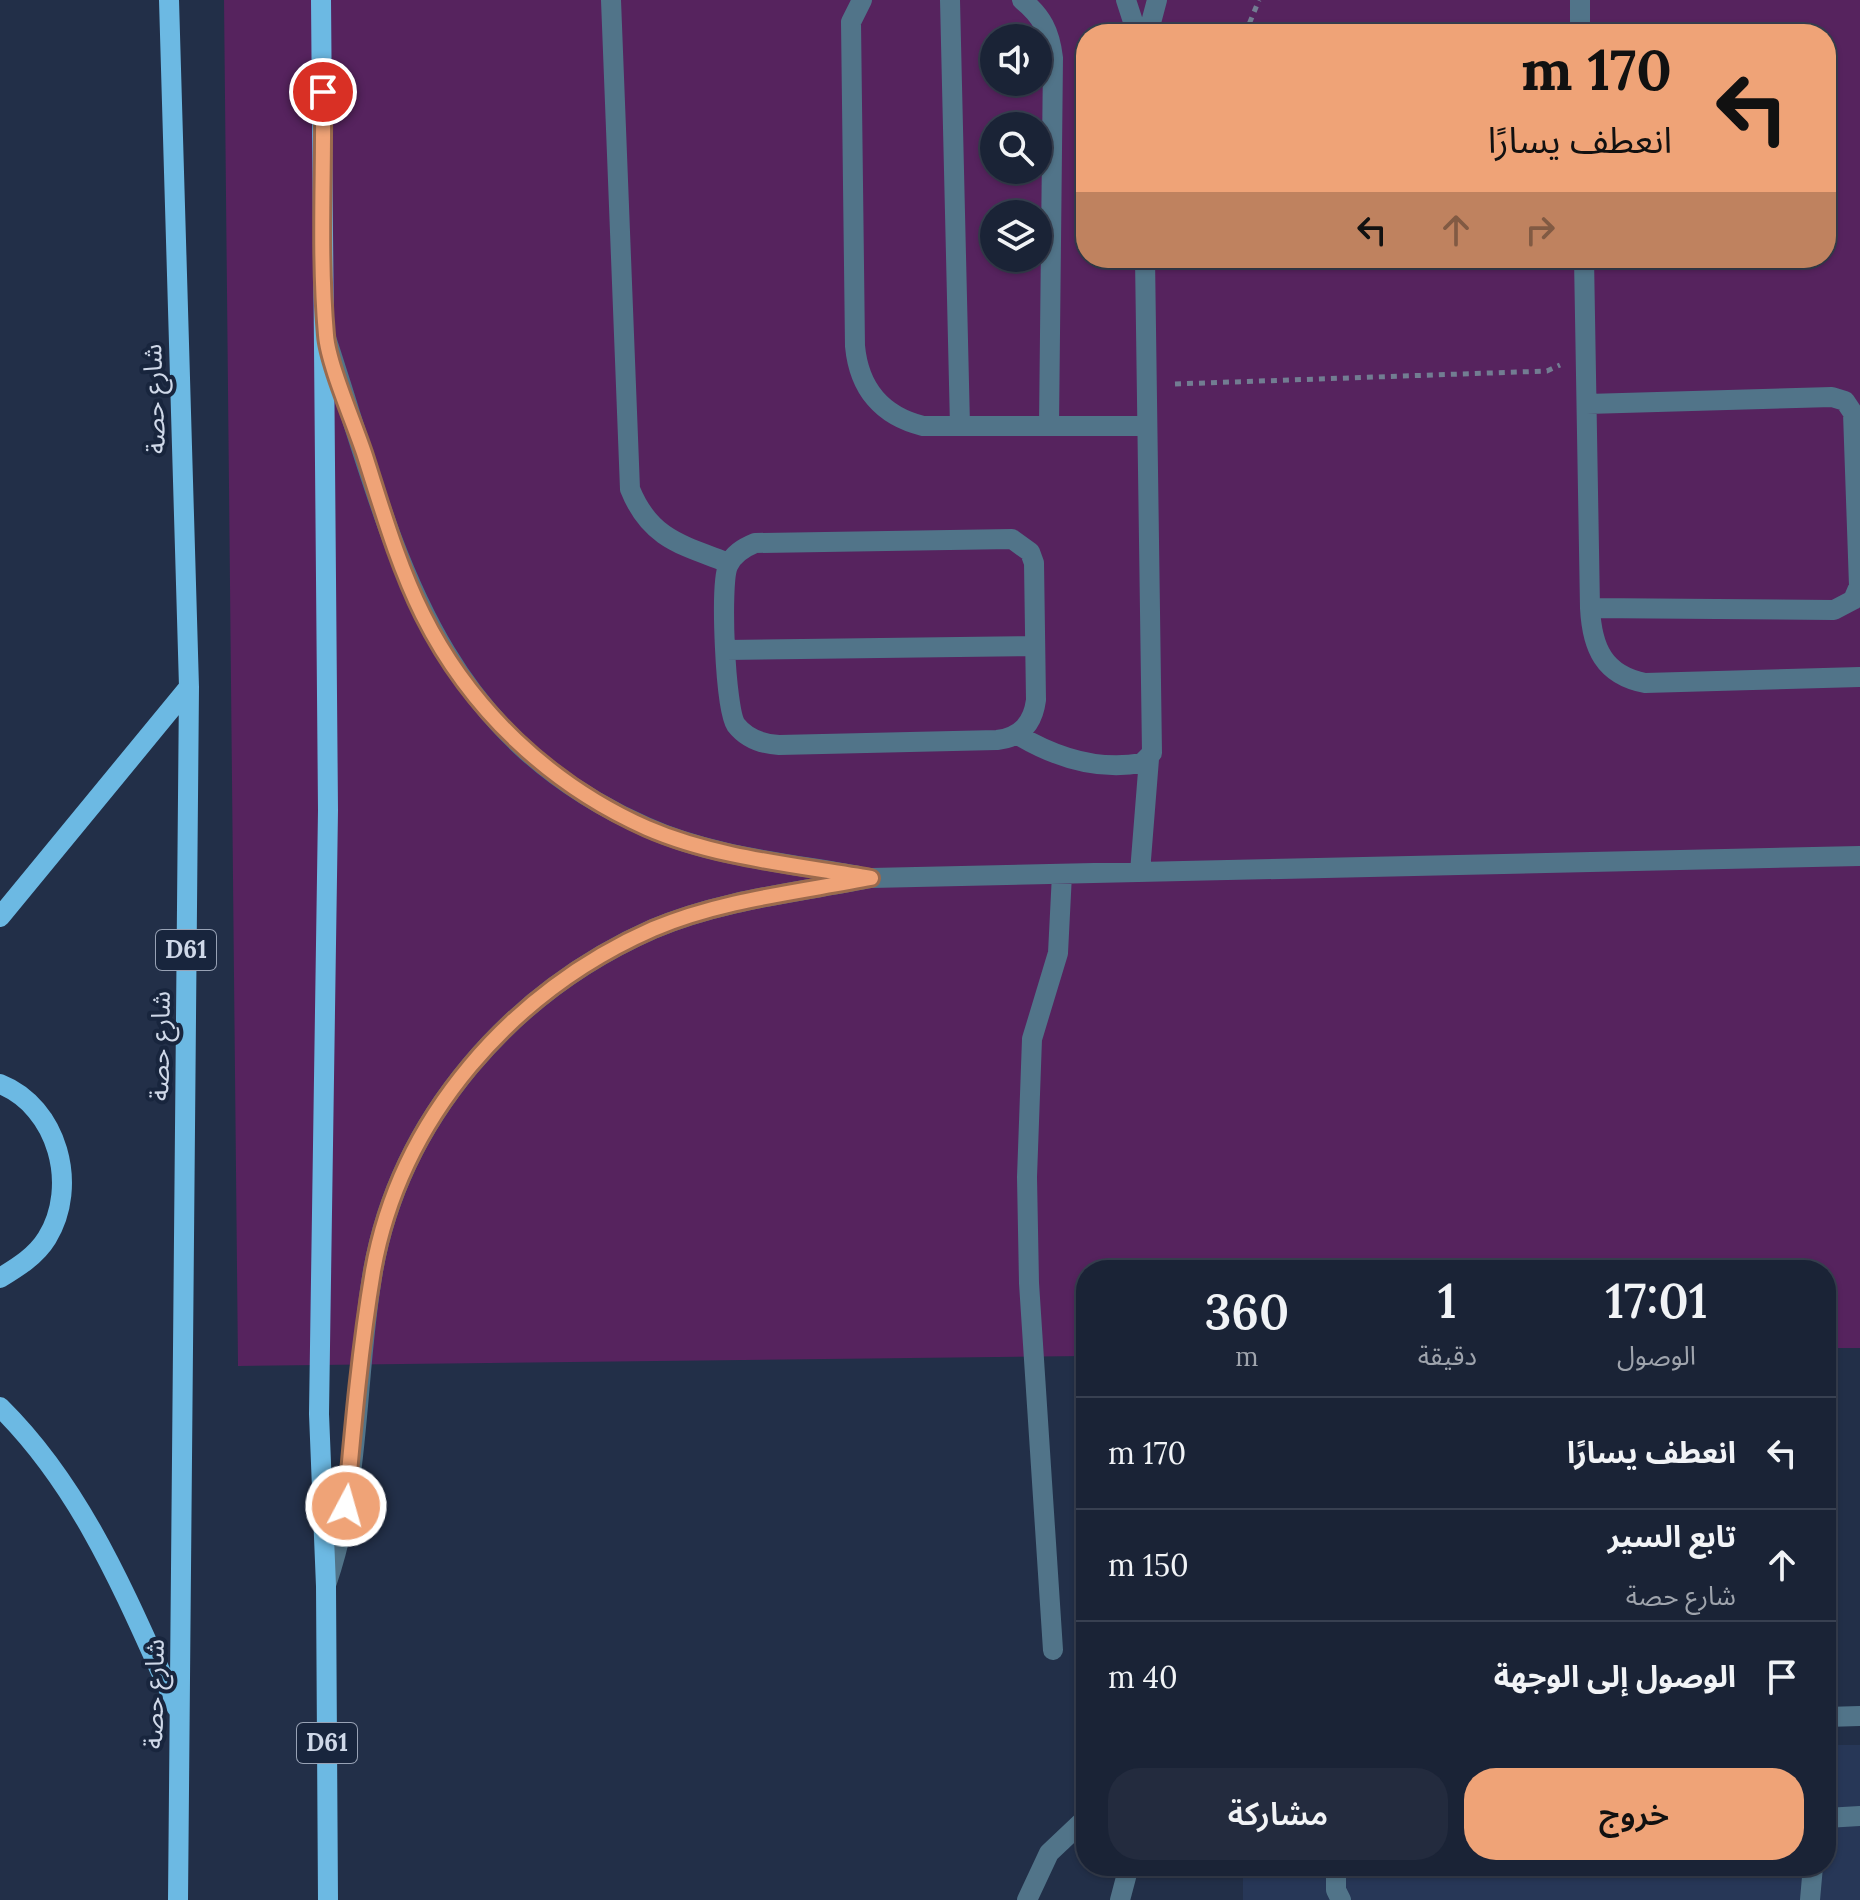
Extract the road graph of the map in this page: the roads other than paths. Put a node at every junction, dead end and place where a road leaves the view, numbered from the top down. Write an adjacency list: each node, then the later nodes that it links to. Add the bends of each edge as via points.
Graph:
1 (169, 0): 25 (main road, شارع حصة / D61)
2 (321, 0): 15 (main road, D61)
3 (611, 0): 20 (street, via 630,489 649,524 666,537)
4 (862, 0): 17 (street, via 851,22 857,365 868,391 888,412 923,426)
5 (950, 0): 17 (street)
6 (1022, 0): 18 (street, via 1047,29 1053,58)
7 (1126, 0): 10 (street)
8 (1157, 0): 11 (street)
9 (1580, 0): 12 (street)
10 (1134, 24)
11 (1151, 24)
12 (1580, 24)
13 (1145, 268): 19 (street)
14 (1584, 268): 16 (street)
15 (326, 338): 31 (street, via 422,614 454,669 493,719 539,763 591,799 647,828 708,849); 36 (main road, D61, via 328,826 319,1414)
16 (1587, 404): 21 (street); 21 (street, via 1832,397 1845,401 1853,413 1859,586 1853,600 1834,610)
17 (960, 426): 18 (street)
18 (1049, 426): 19 (street)
19 (1147, 426): 27 (street, via 1153,745)
20 (729, 563): 22 (street, via 755,543 1012,539 1030,552 1034,563); 23 (street)
21 (1590, 608): 24 (street, via 1599,655 1618,675 1631,680)
22 (1035, 646): 23 (street); 26 (street, via 1034,713)
23 (726, 650): 26 (street, via 730,712 744,733 767,744 997,740)
24 (1860, 677)
25 (189, 687): 32 (main road); 38 (main road, شارع حصة / D61)
26 (1018, 735): 27 (street, via 1076,761 1135,764)
27 (1149, 759): 29 (street)
28 (1860, 856): 29 (street)
29 (1140, 872): 30 (street)
30 (1062, 874): 31 (street); 37 (street, via 1058,953 1032,1039 1027,1177)
31 (871, 878): 36 (street, via 726,906 654,929 542,994 497,1034 458,1080 425,1130 385,1226 373,1270 344,1522)
32 (0, 917)
33 (0, 1084): 34 (main road, via 37,1111 55,1139 63,1172 60,1206 47,1238 25,1263)
34 (0, 1278)
35 (0, 1407): 38 (main road, via 56,1471 84,1513)
36 (326, 1586): 48 (main road, D61)
37 (1053, 1650)
38 (179, 1714): 47 (main road, شارع حصة / D61)
39 (1860, 1716): 40 (street)
40 (1836, 1717)
41 (1860, 1816): 42 (street)
42 (1836, 1817)
43 (1076, 1827): 49 (street, via 1049,1853)
44 (1126, 1876): 50 (street)
45 (1336, 1876): 51 (street)
46 (1813, 1876): 52 (street)
47 (178, 1900)
48 (328, 1900)
49 (1027, 1900)
50 (1120, 1900)
51 (1341, 1900)
52 (1810, 1900)

